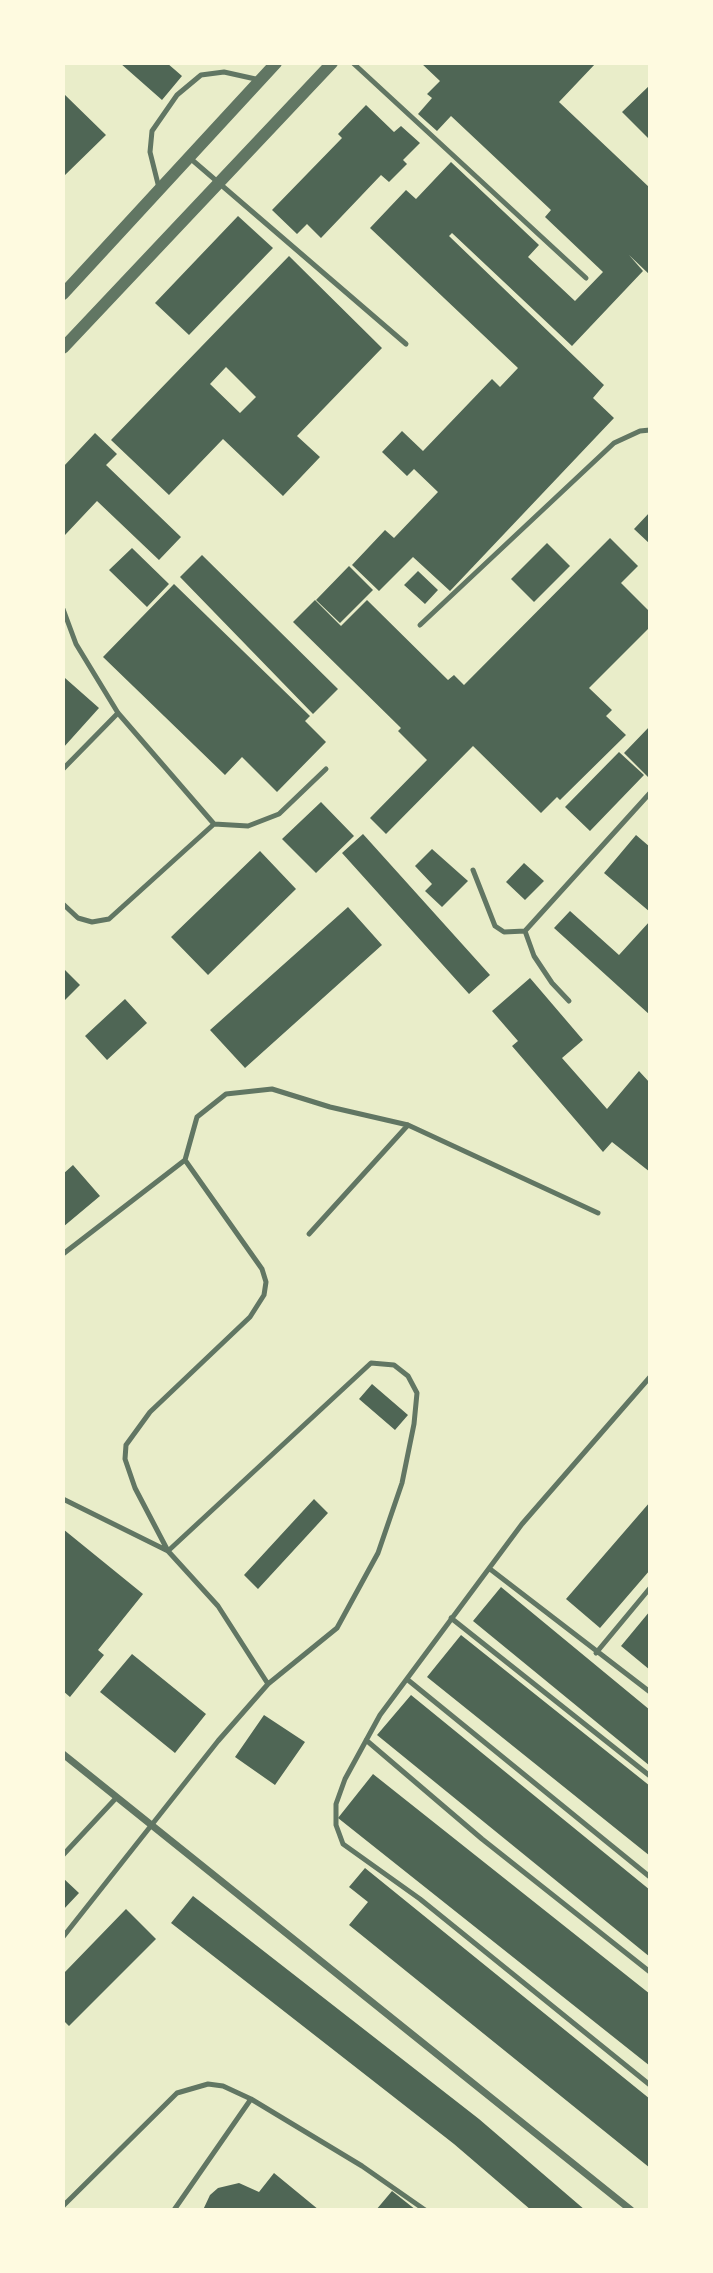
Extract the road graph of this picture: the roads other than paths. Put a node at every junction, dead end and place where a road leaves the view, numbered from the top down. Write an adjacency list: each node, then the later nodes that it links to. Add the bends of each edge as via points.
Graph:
1 (276, 63): 4 (street)
2 (332, 63): 6 (street)
3 (353, 63): 8 (lane)
4 (260, 80): 5 (street); 7 (lane, via 224,72 201,75 177,95 152,131 150,152)
5 (189, 157): 6 (lane); 7 (street)
6 (220, 184): 10 (lane); 11 (street)
7 (160, 189): 9 (street)
8 (586, 278)
9 (65, 288)
10 (406, 344)
11 (63, 348)
12 (650, 430): 14 (lane, via 614,443)
13 (63, 609): 15 (lane, via 76,644)
14 (419, 625)
15 (118, 713): 16 (lane); 19 (lane)
16 (63, 769)
17 (326, 769): 19 (lane, via 279,814 248,826)
18 (650, 793): 22 (lane)
19 (214, 824): 21 (lane, via 109,919 92,922 78,918)
20 (473, 870): 22 (lane, via 495,926 504,932)
21 (63, 904)
22 (525, 932): 23 (lane, via 534,956)
23 (569, 1001)
24 (408, 1125): 25 (lane, via 272,1089 226,1094 197,1117); 26 (lane); 27 (lane)
25 (184, 1160): 28 (lane); 31 (lane, via 262,1269 266,1282 264,1295 250,1317 150,1412 126,1445 125,1459 135,1488)
26 (598, 1213)
27 (309, 1234)
28 (63, 1254)
29 (650, 1377): 32 (lane, via 522,1524)
30 (63, 1499): 31 (lane)
31 (167, 1551): 37 (lane, via 218,1606); 37 (lane, via 371,1363 394,1365 408,1376 417,1393 414,1424 402,1483 378,1553 337,1628)
32 (490, 1569): 34 (lane); 35 (lane)
33 (650, 1588): 35 (lane)
34 (451, 1618): 36 (lane); 41 (lane)
35 (596, 1653): 38 (lane)
36 (408, 1679): 39 (lane); 45 (lane)
37 (268, 1684): 43 (lane)
38 (650, 1692)
39 (366, 1740): 47 (lane); 48 (lane, via 336,1804 336,1825 343,1844 419,1899)
40 (63, 1754): 42 (street)
41 (650, 1776)
42 (117, 1797): 43 (street); 44 (lane)
43 (152, 1825): 46 (lane); 53 (street)
44 (63, 1855)
45 (650, 1877)
46 (63, 1937)
47 (650, 1972)
48 (650, 2085)
49 (251, 2099): 50 (lane, via 208,2084 177,2093); 51 (lane); 52 (lane)
50 (63, 2206)
51 (174, 2210)
52 (425, 2210)
53 (631, 2210)

